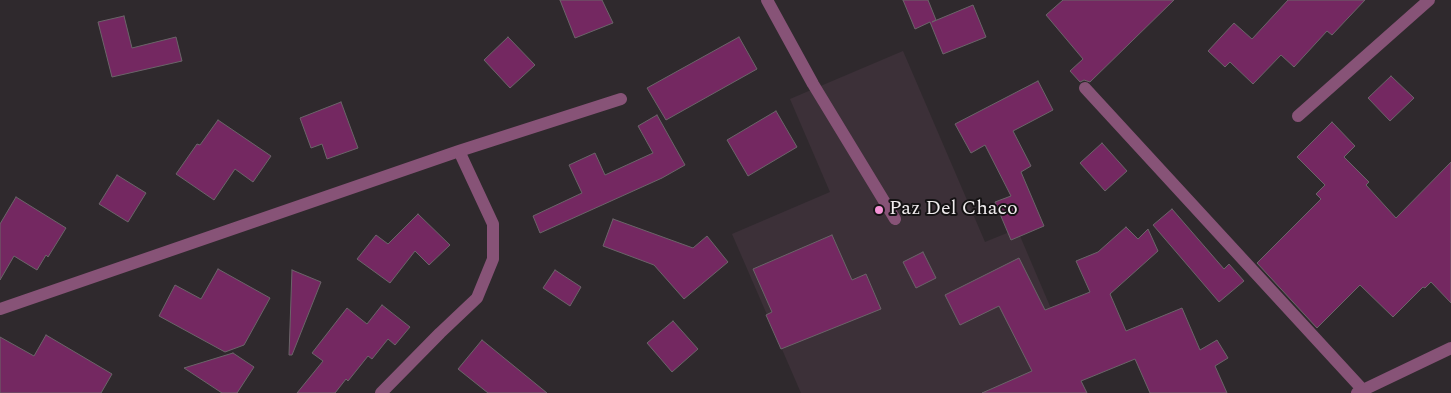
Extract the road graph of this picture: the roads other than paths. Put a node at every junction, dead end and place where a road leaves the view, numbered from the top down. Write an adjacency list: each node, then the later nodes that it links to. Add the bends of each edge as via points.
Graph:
1 (767, 0): 7 (street, via 813,84)
2 (1429, 0): 5 (street)
3 (1085, 88): 10 (street)
4 (621, 99): 6 (street)
5 (1298, 116)
6 (459, 151): 8 (street); 11 (street, via 493,224 493,259 477,298)
7 (895, 219)
8 (0, 309)
9 (1451, 348): 10 (street)
10 (1360, 392)
11 (381, 393)

